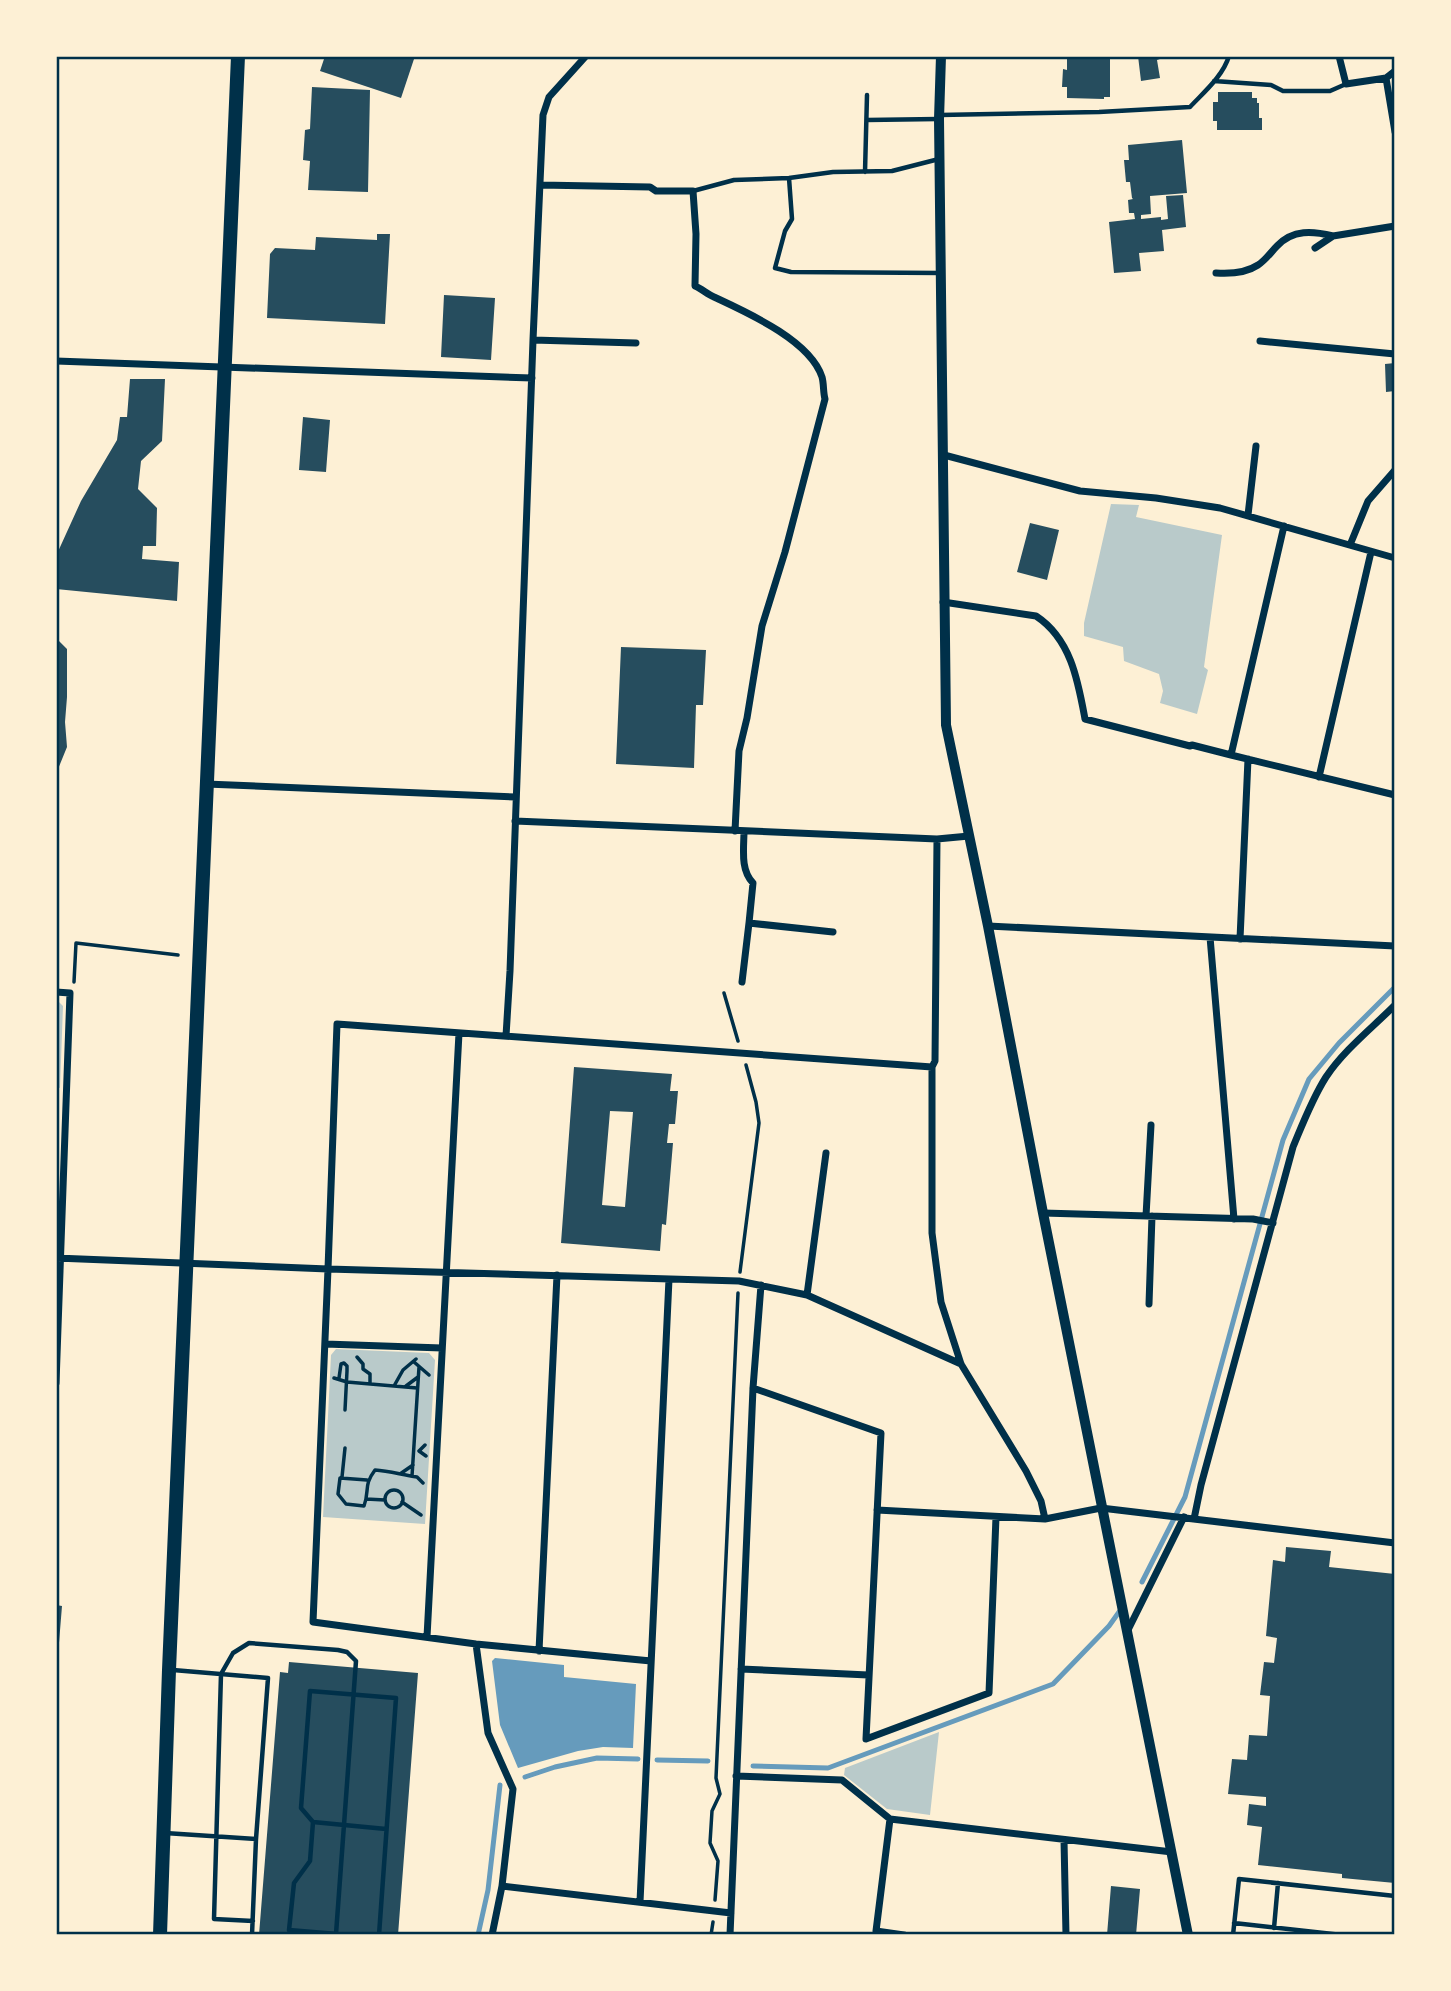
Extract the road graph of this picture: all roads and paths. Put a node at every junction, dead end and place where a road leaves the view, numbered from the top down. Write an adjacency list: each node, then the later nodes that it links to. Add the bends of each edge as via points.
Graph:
1 (238, 56): 29 (main road)
2 (586, 56): 17 (street, via 549,97)
3 (941, 56): 11 (street)
4 (1229, 56): 8 (lane)
5 (1339, 56): 9 (street)
6 (1395, 71): 7 (street)
7 (1386, 78): 9 (street); 13 (street)
8 (1214, 81): 9 (lane, via 1271,85 1283,91 1330,91); 11 (lane, via 1190,107)
9 (1346, 84)
10 (867, 95): 12 (lane)
11 (939, 117): 12 (lane); 14 (street)
12 (866, 120): 15 (lane)
13 (1395, 132)
14 (940, 158): 15 (lane, via 892,171); 22 (street)
15 (865, 172): 16 (lane)
16 (789, 178): 18 (lane, via 734,180); 22 (lane, via 792,219 775,268 791,272)
17 (540, 185): 18 (street); 24 (street)
18 (693, 191): 47 (street, via 695,286 796,342 822,377 825,399 762,626 739,751)
19 (1395, 226): 20 (street)
20 (1333, 236): 21 (street); 23 (street, via 1308,231 1291,235 1261,264 1230,274)
21 (1315, 248)
22 (942, 273): 32 (street)
23 (1216, 273)
24 (533, 340): 26 (street); 30 (street)
25 (1260, 341): 27 (street)
26 (636, 343)
27 (1395, 354)
28 (56, 361): 29 (street)
29 (226, 368): 30 (street); 43 (main road)
30 (531, 378): 45 (street)
31 (1256, 446): 34 (street)
32 (944, 455): 34 (street, via 1080,491 1156,498); 39 (street)
33 (1395, 470): 36 (street, via 1368,501)
34 (1248, 515): 35 (street)
35 (1284, 526): 36 (street); 40 (street)
36 (1350, 545): 37 (street)
37 (1371, 552): 38 (street); 42 (street)
38 (1395, 558)
39 (943, 602): 40 (street, via 1043,620 1070,658 1085,719); 48 (street, via 946,725)
40 (1231, 755): 41 (street)
41 (1248, 759): 42 (street); 54 (street)
42 (1319, 777): 44 (street)
43 (206, 784): 45 (street); 73 (main road)
44 (1395, 795)
45 (516, 797): 46 (street)
46 (515, 821): 47 (street); 63 (street)
47 (739, 831): 49 (street); 50 (street, via 747,877 753,883)
48 (969, 836): 49 (street); 51 (street)
49 (937, 839): 65 (street)
50 (749, 923): 52 (street); 57 (street)
51 (988, 926): 53 (street); 68 (street)
52 (833, 932)
53 (1210, 937): 54 (street); 70 (street)
54 (1240, 939): 55 (street)
55 (1395, 946)
56 (178, 955): 59 (path, via 76,943)
57 (742, 982)
58 (56, 992): 59 (street)
59 (70, 993): 72 (street)
60 (724, 993): 64 (path)
61 (1395, 1005): 71 (street, via 1342,1057 1320,1088 1293,1147)
62 (459, 1033): 63 (street); 74 (street, via 337,1024); 75 (street)
63 (506, 1036): 64 (street)
64 (742, 1053): 65 (street); 78 (path, via 759,1123)
65 (932, 1067): 87 (street, via 932,1233 941,1302)
66 (1151, 1125): 69 (street)
67 (826, 1153): 80 (street)
68 (1043, 1213): 69 (street); 118 (street)
69 (1149, 1216): 70 (street); 81 (street)
70 (1234, 1219): 71 (street)
71 (1273, 1223): 124 (street)
72 (58, 1258): 73 (street); 94 (street)
73 (187, 1264): 74 (street); 132 (main road)
74 (328, 1269): 75 (street); 82 (street)
75 (446, 1271): 76 (street); 83 (street)
76 (557, 1275): 77 (street); 129 (street)
77 (669, 1279): 78 (street); 130 (street)
78 (739, 1281): 79 (street); 150 (path, via 716,1778 720,1794 712,1811 710,1843 718,1861)
79 (761, 1285): 80 (street); 99 (street)
80 (807, 1295): 87 (street)
81 (1149, 1304)
82 (325, 1344): 83 (street); 127 (street, via 313,1622)
83 (442, 1348): 127 (street)
84 (352, 1352): 95 (path, via 370,1374)
85 (420, 1355): 86 (path)
86 (414, 1362): 88 (path); 96 (path)
87 (961, 1364): 123 (street, via 1026,1471)
88 (419, 1367): 90 (path, via 430,1377); 91 (path)
89 (332, 1368): 92 (path, via 332,1378)
90 (431, 1368)
91 (418, 1377): 97 (path); 98 (path)
92 (339, 1378): 93 (path); 93 (path, via 344,1363)
93 (347, 1382): 95 (path); 100 (path)
94 (56, 1383)
95 (369, 1384): 96 (path)
96 (394, 1386): 97 (path)
97 (405, 1387): 98 (path)
98 (417, 1388): 101 (path)
99 (753, 1388): 120 (street, via 881,1433); 131 (street)
100 (345, 1410)
101 (415, 1423): 102 (path); 105 (path)
102 (421, 1424)
103 (427, 1436): 107 (path)
104 (345, 1448): 112 (path)
105 (414, 1450): 106 (path); 108 (path)
106 (419, 1451)
107 (426, 1464)
108 (413, 1465): 110 (path); 111 (path)
109 (425, 1471): 111 (path)
110 (398, 1475): 111 (path); 114 (path, via 375,1470)
111 (414, 1477): 113 (path, via 425,1485)
112 (342, 1478): 114 (path); 115 (path, via 338,1494 346,1504 364,1506)
113 (425, 1478)
114 (367, 1480): 115 (path)
115 (366, 1499): 116 (path)
116 (385, 1500): 117 (path, via 390,1507); 117 (path, via 390,1490 399,1491)
117 (402, 1503): 119 (path)
118 (1101, 1508): 122 (street); 123 (street); 126 (street)
119 (411, 1509)
120 (877, 1510): 121 (street); 134 (street)
121 (996, 1517): 123 (street); 134 (street, via 989,1693 866,1740)
122 (1184, 1517): 124 (street); 126 (street)
123 (1045, 1519)
124 (1194, 1519): 125 (street)
125 (1395, 1543)
126 (1127, 1632): 145 (street)
127 (427, 1637): 128 (street)
128 (476, 1644): 129 (street); 147 (street, via 488,1733 513,1789)
129 (539, 1651): 130 (street)
130 (651, 1661): 149 (street)
131 (741, 1669): 134 (street); 136 (street)
132 (169, 1670): 133 (lane); 141 (main road)
133 (221, 1674): 135 (lane, via 233,1653 249,1643 347,1652 356,1661); 142 (lane); 143 (lane, via 268,1678)
134 (869, 1675)
135 (353, 1695): 138 (lane, via 310,1691 301,1808); 139 (lane); 140 (lane, via 396,1698)
136 (736, 1776): 137 (street, via 842,1780); 151 (street)
137 (890, 1819): 144 (street); 164 (street, via 876,1931)
138 (313, 1822): 139 (lane); 156 (lane, via 310,1861 294,1883 289,1930)
139 (344, 1825): 140 (lane); 156 (lane)
140 (386, 1829): 160 (lane)
141 (164, 1833): 142 (lane); 157 (main road)
142 (216, 1837): 143 (lane); 152 (lane, via 214,1919)
143 (256, 1839): 152 (lane)
144 (1064, 1840): 145 (street); 165 (street)
145 (1172, 1852): 166 (street)
146 (1278, 1883): 148 (lane); 153 (lane, via 1239,1879); 154 (lane)
147 (502, 1886): 149 (street); 161 (street)
148 (1395, 1896)
149 (640, 1902): 150 (street)
150 (715, 1911): 151 (street); 162 (path)
151 (731, 1913): 163 (street)
152 (253, 1921): 158 (lane)
153 (1234, 1923): 154 (lane); 167 (lane)
154 (1273, 1928): 155 (lane)
155 (1306, 1933): 168 (lane)
156 (336, 1934): 159 (lane)
157 (160, 1935)
158 (252, 1935)
159 (349, 1935)
160 (379, 1935)
161 (492, 1935)
162 (711, 1935)
163 (730, 1935)
164 (904, 1935)
165 (1066, 1935)
166 (1188, 1935)
167 (1233, 1935)
168 (1342, 1935)

